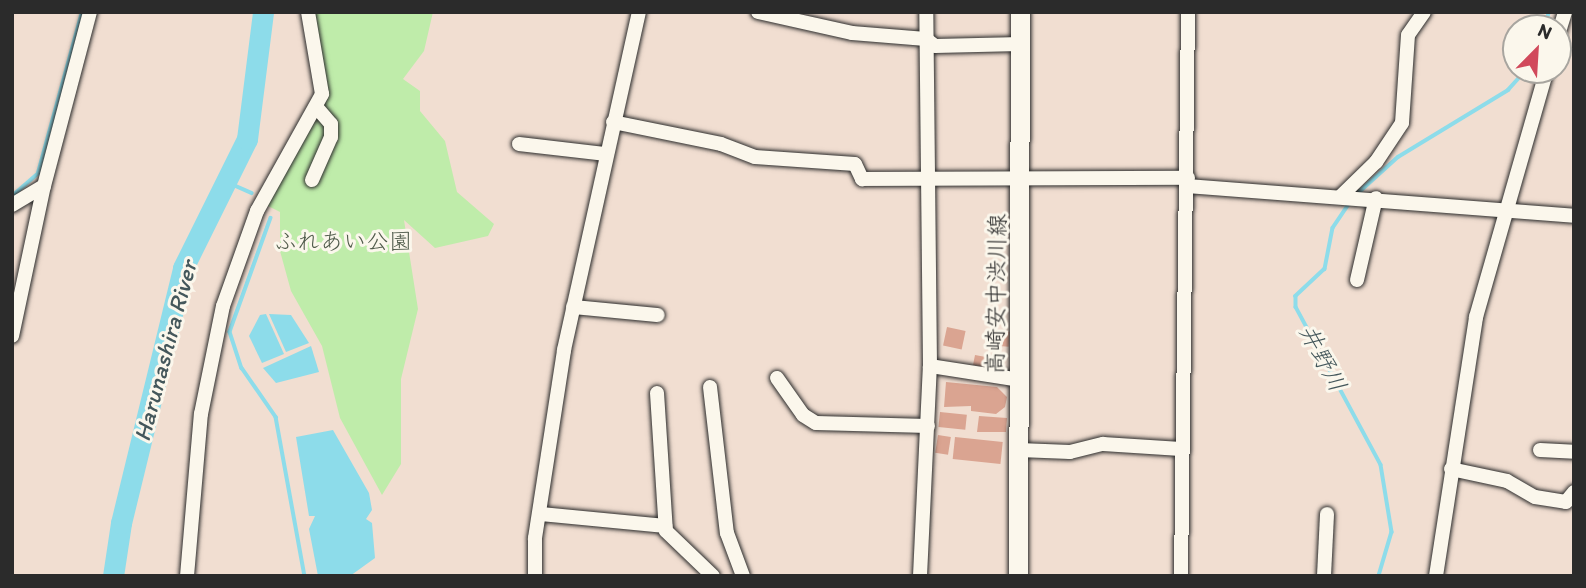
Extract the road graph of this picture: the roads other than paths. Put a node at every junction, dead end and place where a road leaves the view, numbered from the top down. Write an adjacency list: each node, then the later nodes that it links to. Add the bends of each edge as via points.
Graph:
1 (90, 12): 20 (street)
2 (308, 12): 12 (street, via 323,85)
3 (639, 12): 13 (street)
4 (758, 12): 9 (street, via 852,33)
5 (926, 12): 9 (street)
6 (1020, 12): 10 (main road, 高崎安中渋川線)
7 (1188, 12): 19 (street)
8 (1424, 12): 21 (street, via 1408,35 1402,123)
9 (926, 39): 10 (street, via 935,46); 16 (street)
10 (1021, 44): 17 (main road, 高崎安中渋川線)
11 (1543, 84): 23 (street)
12 (317, 108): 18 (street, via 331,124 331,136); 44 (street, via 257,211 223,306 201,414)
13 (613, 122): 15 (street); 16 (street, via 722,144 755,157 855,164 862,179)
14 (519, 144): 15 (street)
15 (606, 154): 26 (street)
16 (929, 175): 17 (street); 29 (street)
17 (1023, 177): 19 (street); 31 (main road, 高崎安中渋川線)
18 (313, 180)
19 (1187, 182): 21 (street); 35 (street)
20 (44, 186): 22 (street); 28 (street)
21 (1357, 196): 23 (street); 25 (street)
22 (12, 205)
23 (1503, 210): 24 (street); 39 (street, via 1476,317)
24 (1574, 216)
25 (1357, 280)
26 (573, 307): 27 (street); 41 (street)
27 (658, 315)
28 (12, 336)
29 (930, 366): 31 (street); 34 (street)
30 (777, 378): 34 (street, via 803,415 816,423)
31 (1020, 380): 36 (main road, 高崎安中渋川線)
32 (710, 387): 47 (street, via 727,533)
33 (657, 393): 43 (street)
34 (928, 426): 48 (street)
35 (1181, 449): 36 (street, via 1103,444 1070,452); 50 (street)
36 (1019, 450): 49 (main road, 高崎安中渋川線)
37 (1540, 450): 38 (street)
38 (1574, 452)
39 (1451, 470): 40 (street, via 1507,481 1535,497 1566,502); 52 (street)
40 (1574, 492)
41 (541, 514): 43 (street); 45 (street)
42 (1327, 514): 51 (street)
43 (665, 526): 46 (street, via 670,539 689,548)
44 (187, 576)
45 (535, 576)
46 (713, 576)
47 (743, 576)
48 (920, 576)
49 (1018, 576)
50 (1181, 576)
51 (1324, 576)
52 (1436, 576)

